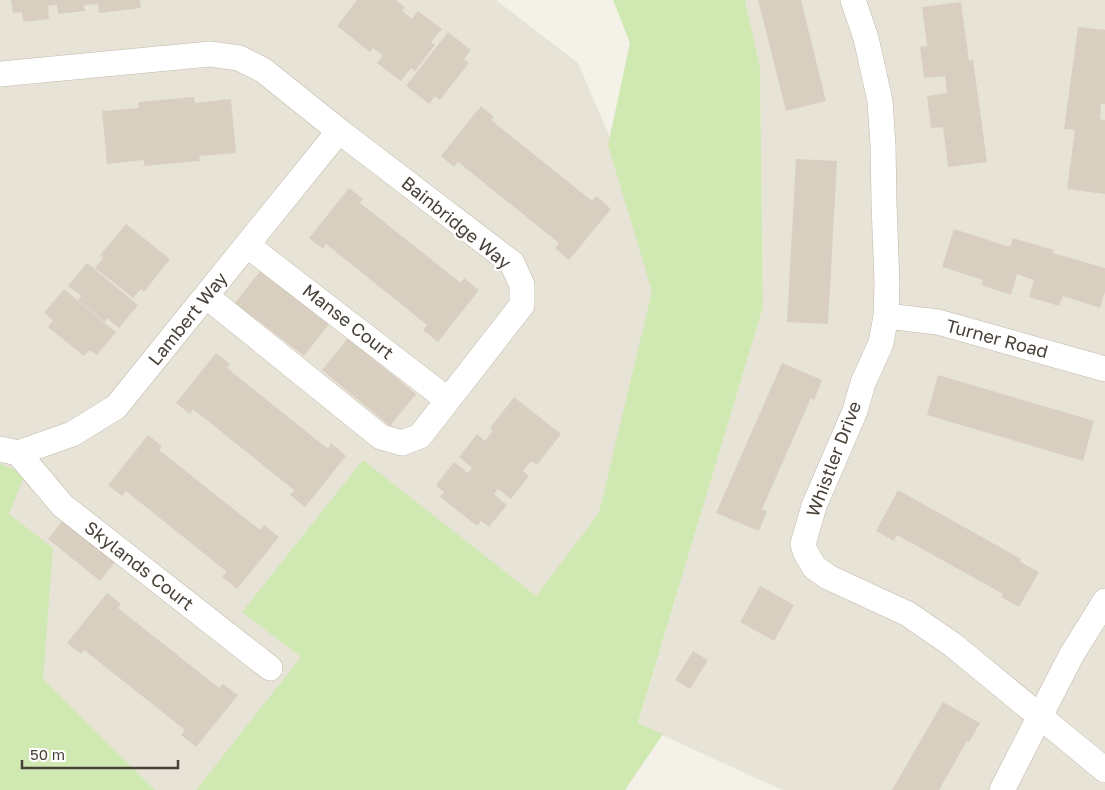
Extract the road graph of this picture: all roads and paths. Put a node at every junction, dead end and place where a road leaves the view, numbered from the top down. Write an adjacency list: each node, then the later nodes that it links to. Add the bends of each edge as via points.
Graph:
1 (853, 0): 6 (street, Whistler Drive, via 866,38 880,101)
2 (0, 74): 3 (street, Bainbridge Way, via 210,54 239,58 263,70)
3 (339, 131): 4 (street, Lambert Way); 8 (street, Bainbridge Way, via 512,263 522,285 522,305)
4 (247, 245): 5 (street, Lambert Way); 8 (street, Manse Court)
5 (206, 296): 8 (street, Bainbridge Way, via 382,437 402,443 420,436); 9 (street, Lambert Way, via 116,408 72,434)
6 (886, 316): 7 (street, Turner Road, via 938,322); 12 (street, Whistler Drive, via 881,343 814,506 803,544 805,552 814,567 828,577 908,614 953,645)
7 (1105, 369)
8 (448, 400)
9 (9, 451): 11 (street, Skylands Court, via 63,506)
10 (1105, 601): 12 (street, via 1072,654)
11 (270, 668)
12 (1040, 717): 13 (street, Whistler Drive); 14 (street)
13 (1105, 770)
14 (1002, 790)

